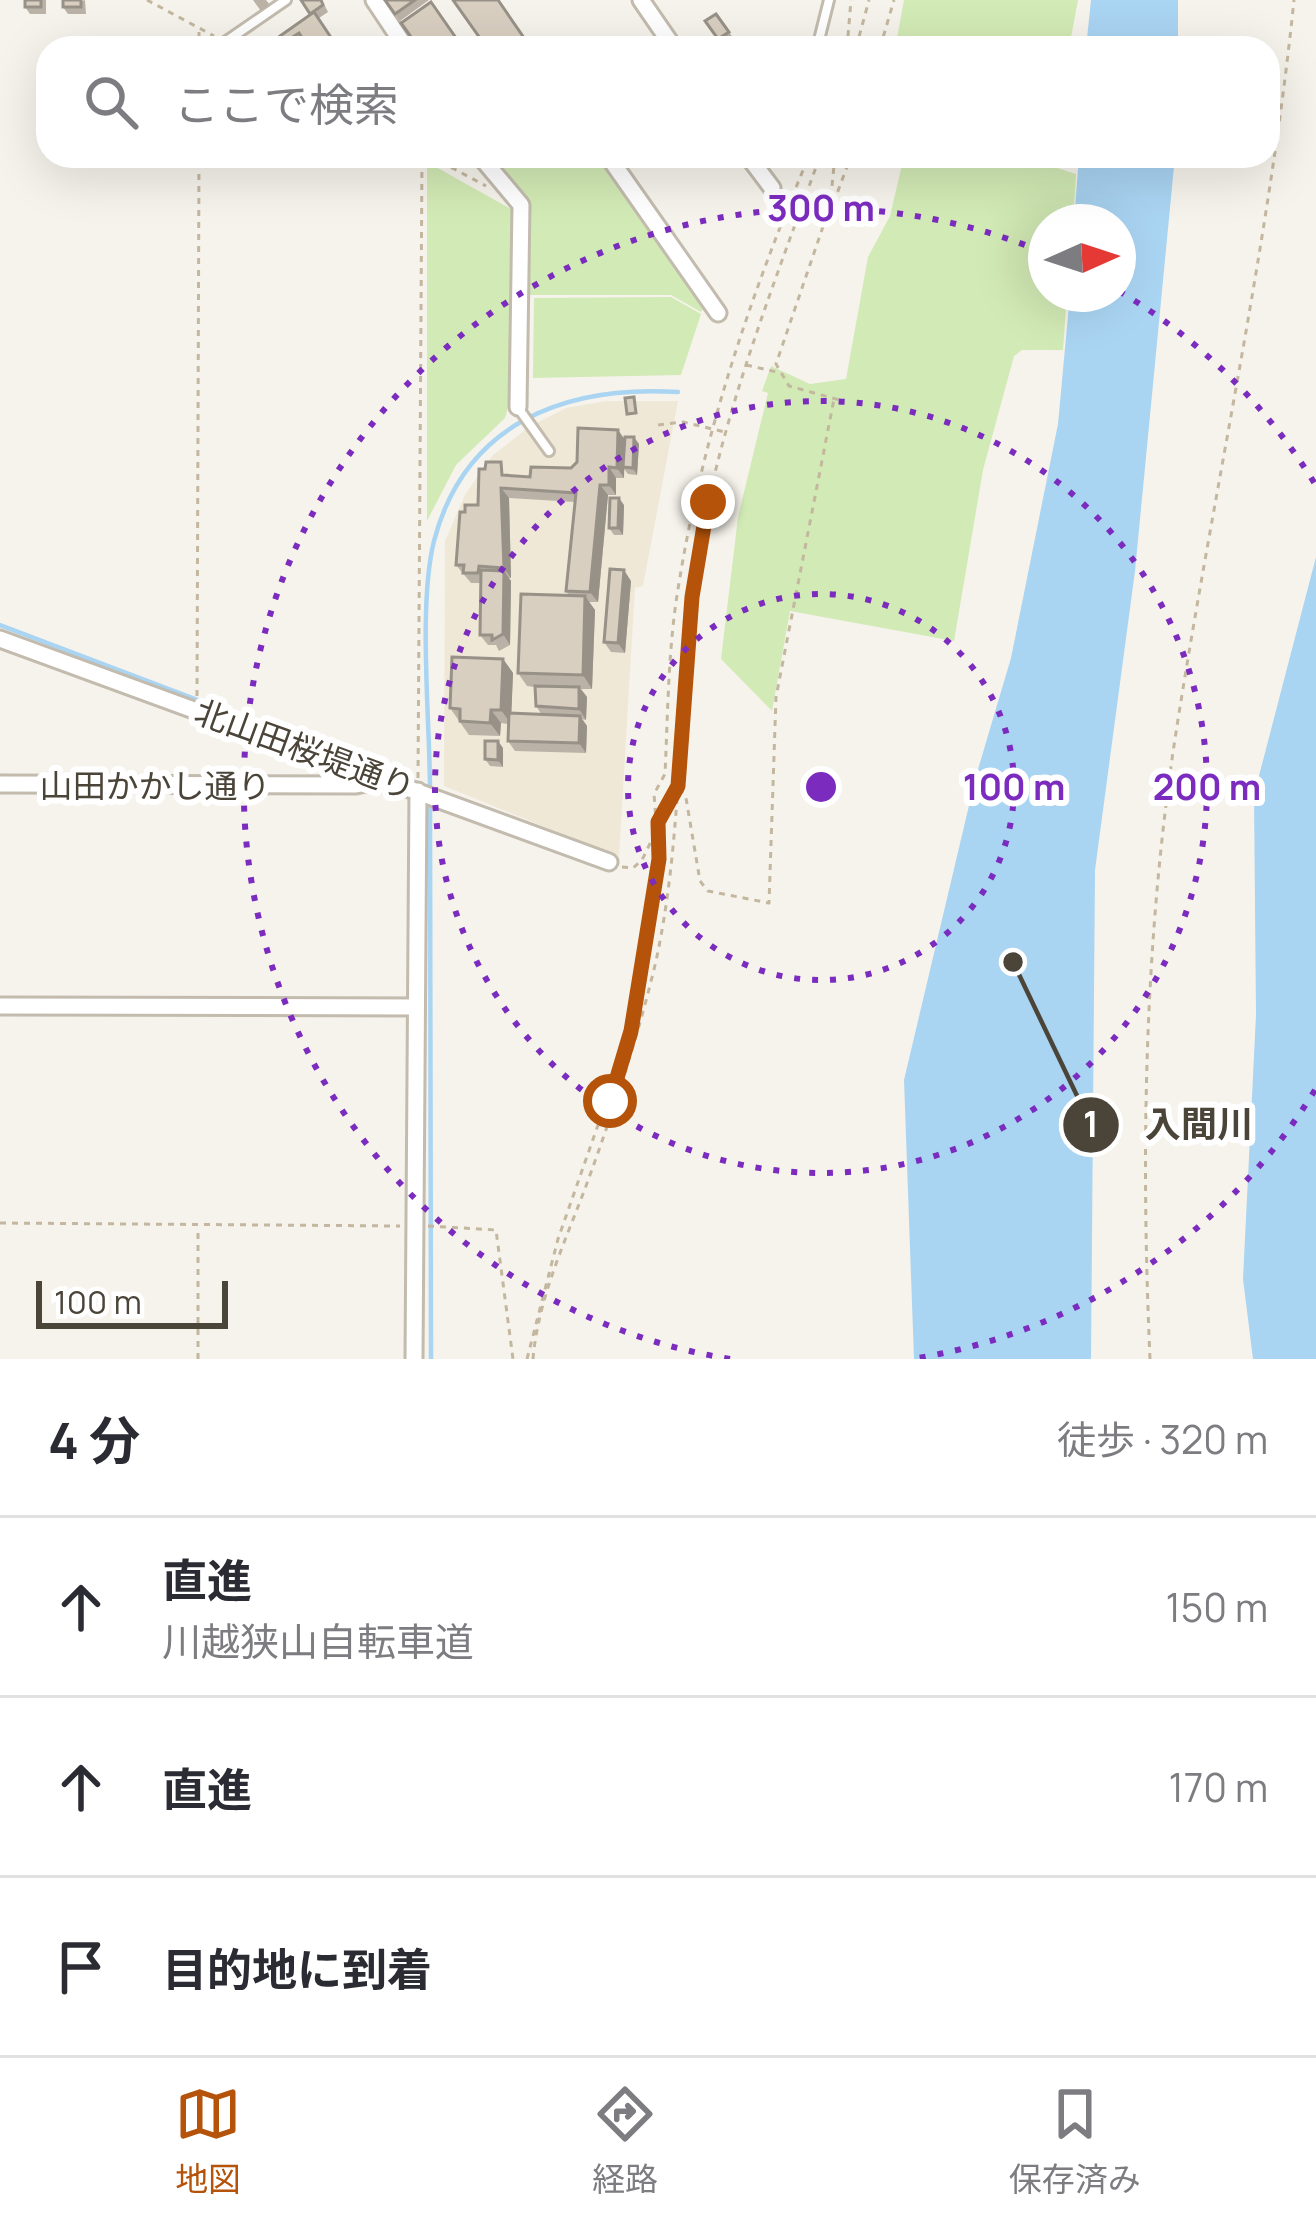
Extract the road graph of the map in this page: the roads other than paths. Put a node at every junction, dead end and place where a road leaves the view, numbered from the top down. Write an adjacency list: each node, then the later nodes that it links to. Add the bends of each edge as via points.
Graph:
1 (286, 0): 5 (lane)
2 (374, 0): 6 (street)
3 (641, 0): 7 (street)
4 (830, 0): 8 (lane)
5 (234, 36)
6 (398, 36)
7 (666, 36)
8 (820, 36)
9 (489, 168): 14 (street, via 521,205)
10 (616, 168): 13 (street)
11 (757, 168): 12 (street)
12 (772, 188)
13 (718, 313)
14 (519, 410): 15 (lane)
15 (549, 451)
16 (0, 638): 17 (street, 北山田桜堤通り)
17 (381, 779): 18 (street, 山田かかし通り); 19 (street, 北山田桜堤通り)
18 (0, 784)
19 (418, 791): 20 (street, 北山田桜堤通り); 22 (street)
20 (609, 862)
21 (0, 1006): 22 (street)
22 (416, 1007): 23 (street)
23 (414, 1359)

